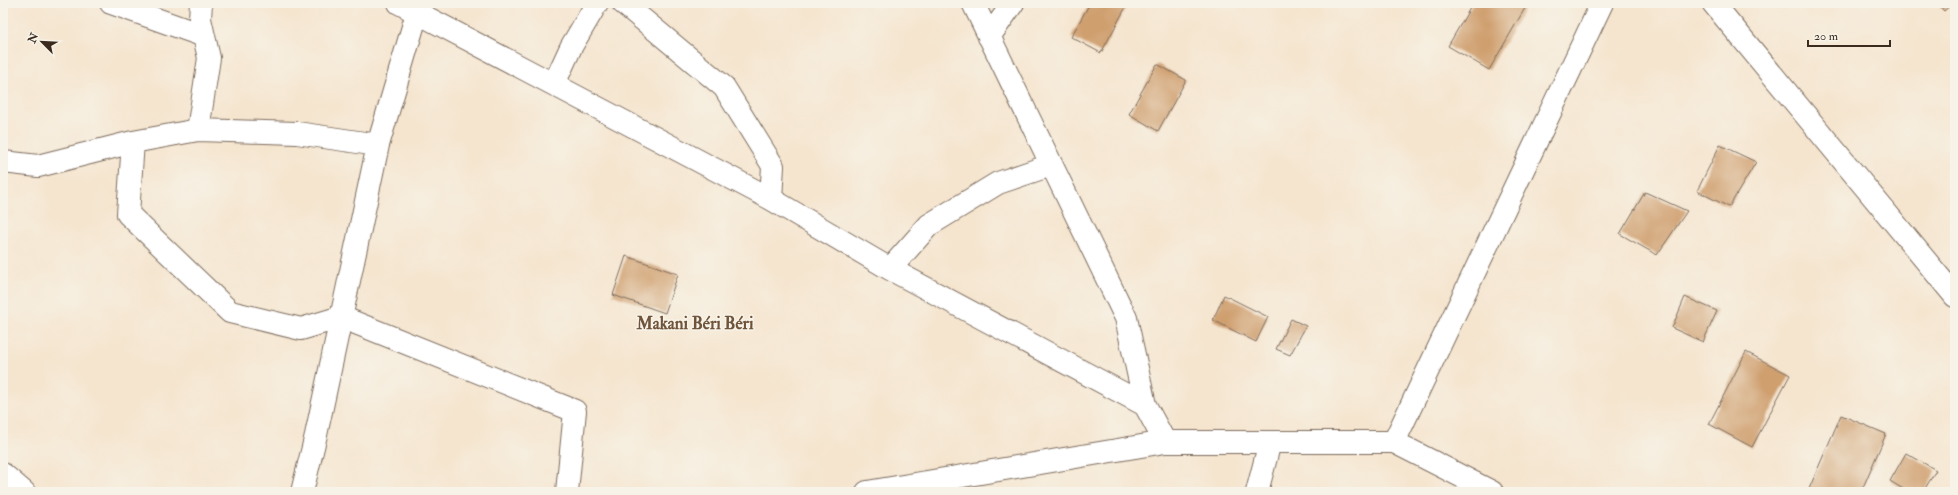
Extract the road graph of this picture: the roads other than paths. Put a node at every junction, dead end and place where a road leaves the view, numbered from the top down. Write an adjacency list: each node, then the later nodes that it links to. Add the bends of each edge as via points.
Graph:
1 (111, 3): 10 (street)
2 (201, 3): 10 (street, via 200,19)
3 (597, 3): 12 (street, via 571,47)
4 (623, 3): 18 (street, via 724,87 773,166)
5 (973, 3): 11 (street)
6 (1013, 3): 11 (street)
7 (1602, 3): 25 (street)
8 (1713, 3): 20 (street)
9 (413, 6): 12 (street); 15 (street)
10 (204, 36): 13 (street, via 208,58)
11 (989, 37): 17 (street)
12 (554, 84): 18 (street)
13 (198, 130): 14 (street); 15 (street, via 297,133)
14 (133, 142): 16 (street, via 38,166); 21 (street, via 128,214 230,312 301,329)
15 (378, 145): 21 (street)
16 (3, 162)
17 (1051, 165): 19 (street, via 998,183 929,225); 22 (street, via 1126,318)
18 (771, 198): 19 (street)
19 (890, 269): 22 (street)
20 (1955, 296)
21 (341, 317): 28 (street); 29 (street, via 575,411)
22 (1145, 405): 23 (street)
23 (1165, 442): 24 (street); 30 (street)
24 (1270, 442): 25 (street); 31 (street)
25 (1394, 442): 32 (street)
26 (3, 474): 27 (street)
27 (24, 492)
28 (302, 492)
29 (567, 492)
30 (867, 492)
31 (1257, 492)
32 (1492, 492)

